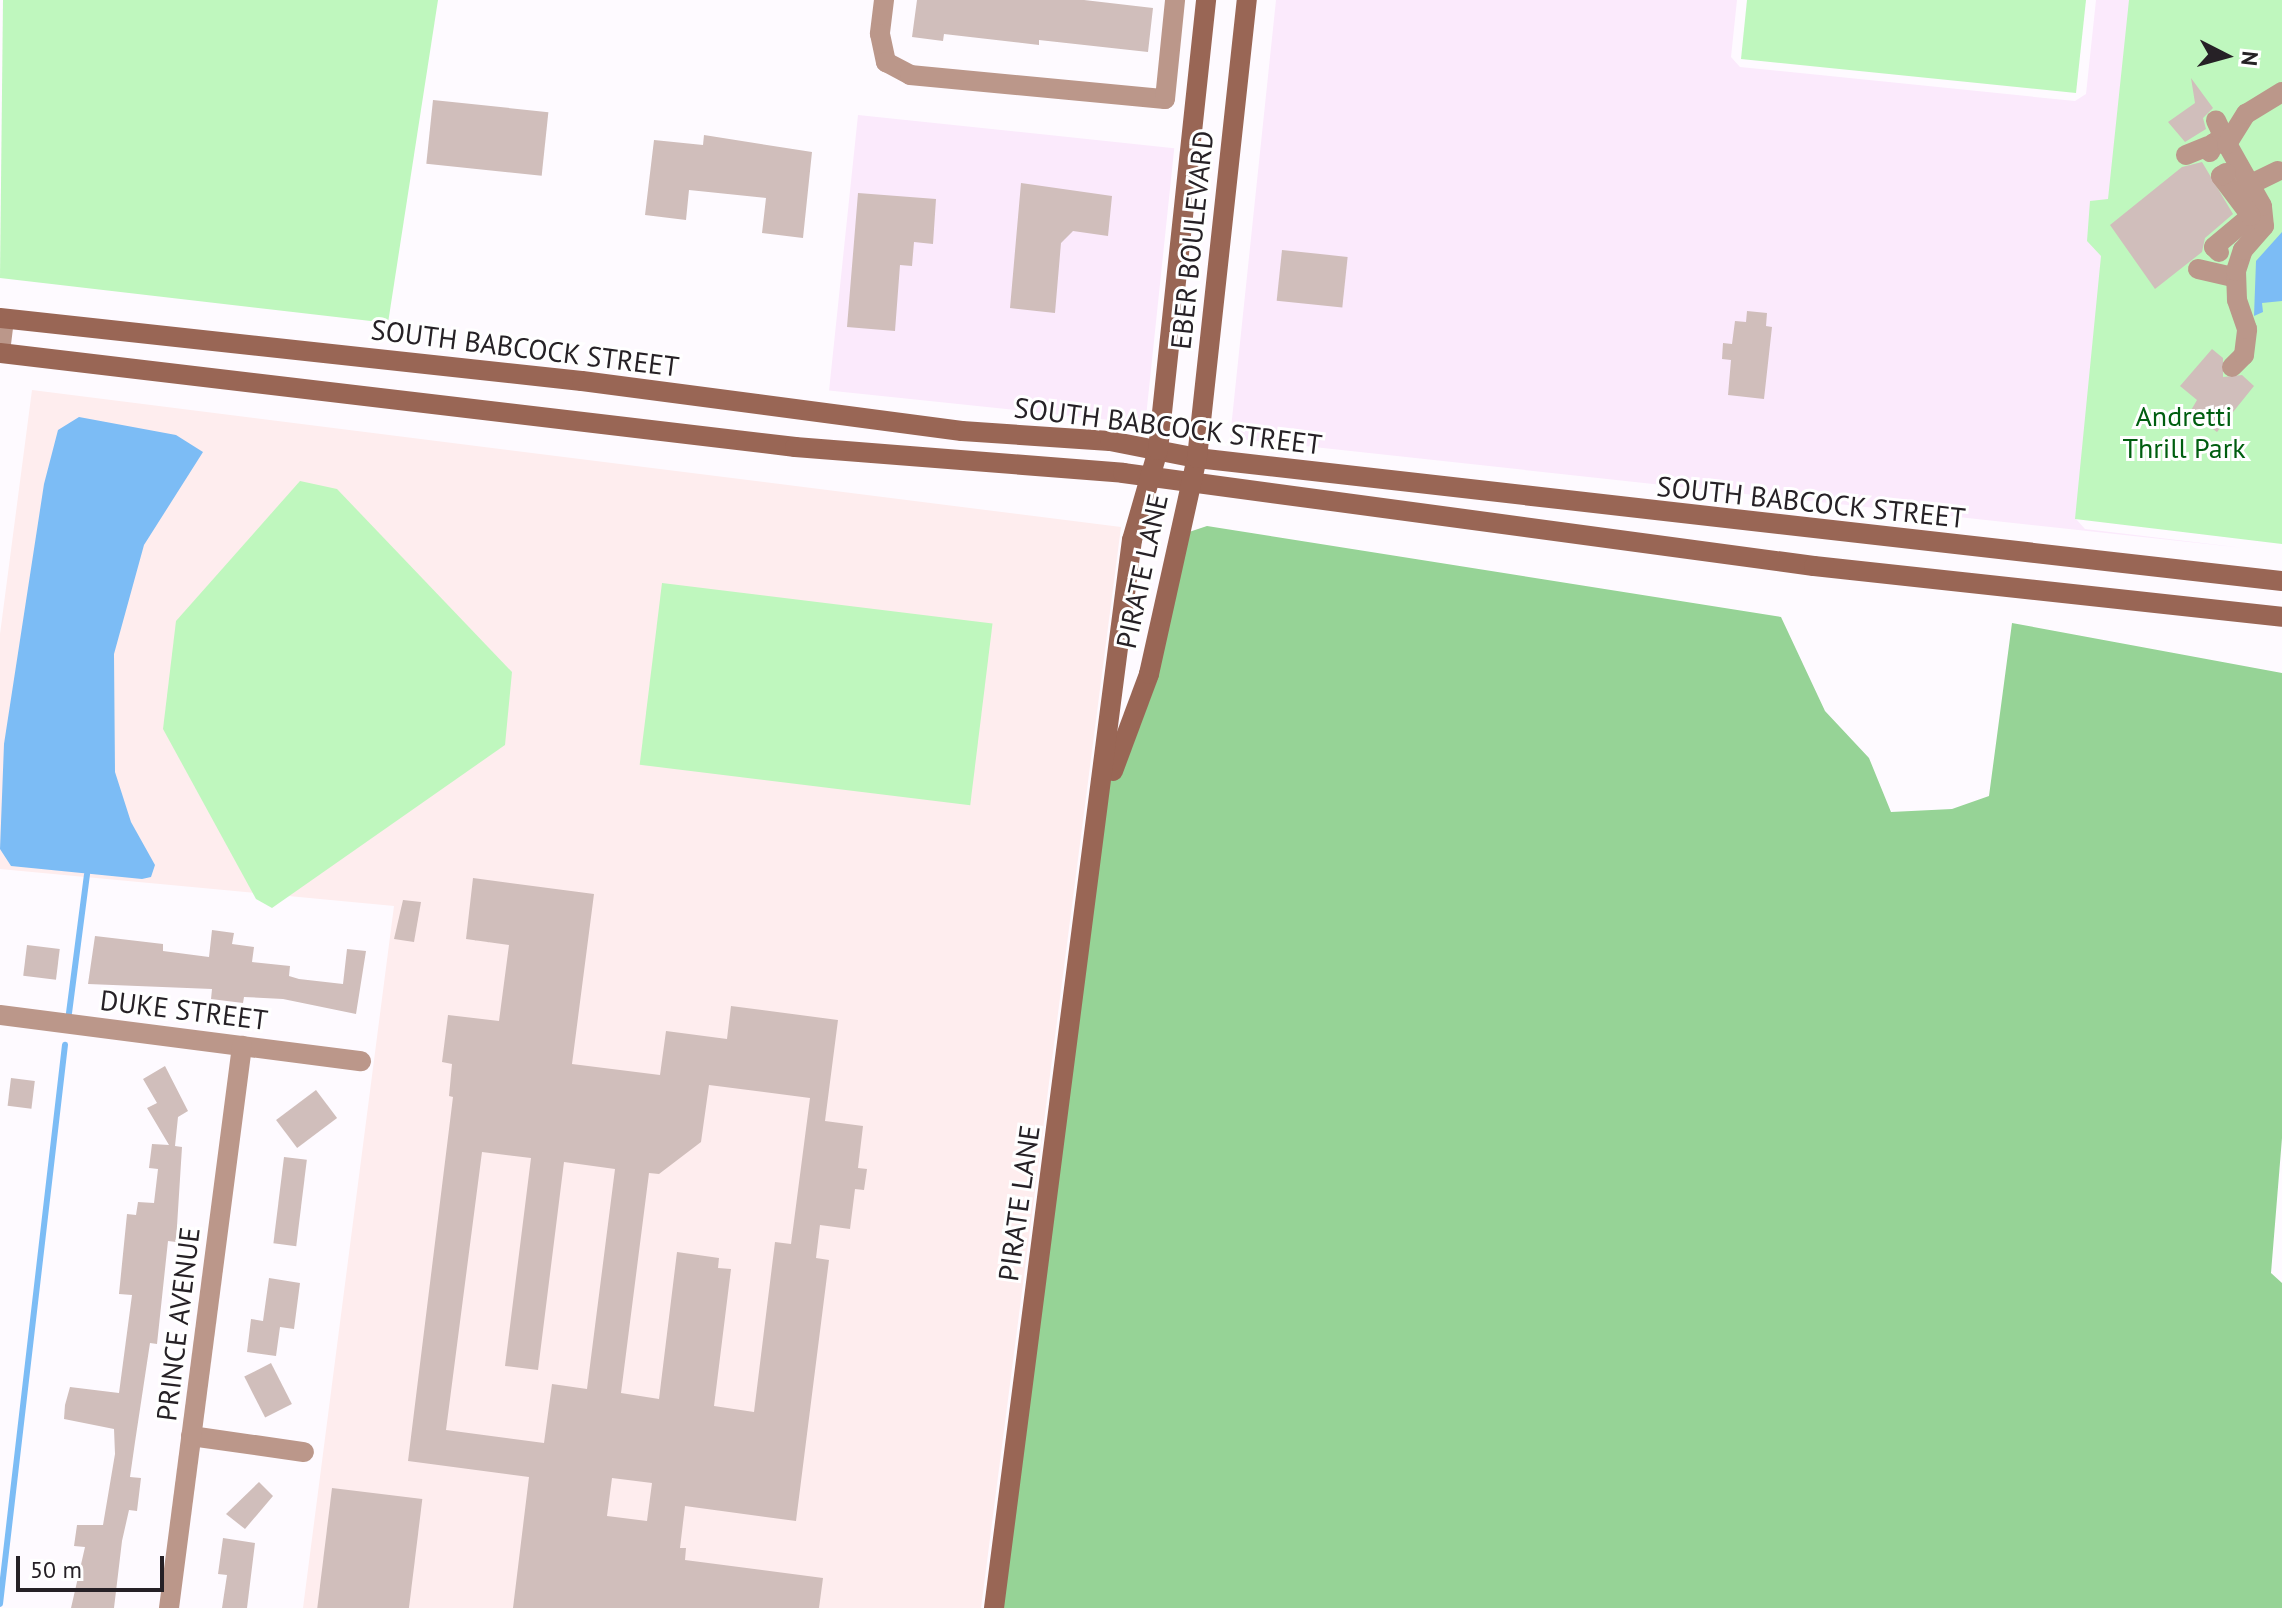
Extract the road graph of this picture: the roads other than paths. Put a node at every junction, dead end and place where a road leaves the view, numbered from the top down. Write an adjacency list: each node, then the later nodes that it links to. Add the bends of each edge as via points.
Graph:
1 (884, 0): 2 (street, via 880,34 886,62 910,75 1165,99)
2 (1175, 0)
3 (1206, 0): 17 (main road, EBER BOULEVARD)
4 (1247, 0): 18 (main road, EBER BOULEVARD)
5 (2282, 92): 7 (street, via 2246,114)
6 (2216, 120): 7 (street)
7 (2215, 148): 8 (street); 10 (street)
8 (2186, 155)
9 (2278, 171): 10 (street)
10 (2235, 181): 11 (street, bridge, via 2221,176 2251,216 2214,247); 13 (street, via 2262,206 2264,226 2243,250)
11 (2219, 252)
12 (2198, 269): 13 (street)
13 (2236, 278): 16 (street, via 2249,319 2244,355)
14 (2, 319): 15 (street); 17 (main road, SOUTH BABCOCK STREET)
15 (0, 353): 19 (main road, SOUTH BABCOCK STREET, via 795,447)
16 (2232, 367)
17 (1158, 450): 18 (main road, SOUTH BABCOCK STREET); 19 (main road, EBER BOULEVARD)
18 (1197, 458): 20 (main road, EBER BOULEVARD); 21 (main road, SOUTH BABCOCK STREET)
19 (1149, 478): 20 (main road, SOUTH BABCOCK STREET); 23 (main road, PIRATE LANE, via 1132,540)
20 (1190, 485): 22 (main road, SOUTH BABCOCK STREET, via 1814,566); 23 (main road, PIRATE LANE, via 1149,674)
21 (2282, 581)
22 (2282, 617)
23 (1100, 805): 30 (main road, PIRATE LANE)
24 (0, 1015): 25 (street, DUKE STREET)
25 (242, 1046): 26 (street, DUKE STREET); 27 (street, PRINCE AVENUE)
26 (361, 1061)
27 (191, 1436): 28 (street); 29 (street, PRINCE AVENUE)
28 (304, 1452)
29 (169, 1608)
30 (994, 1608)

